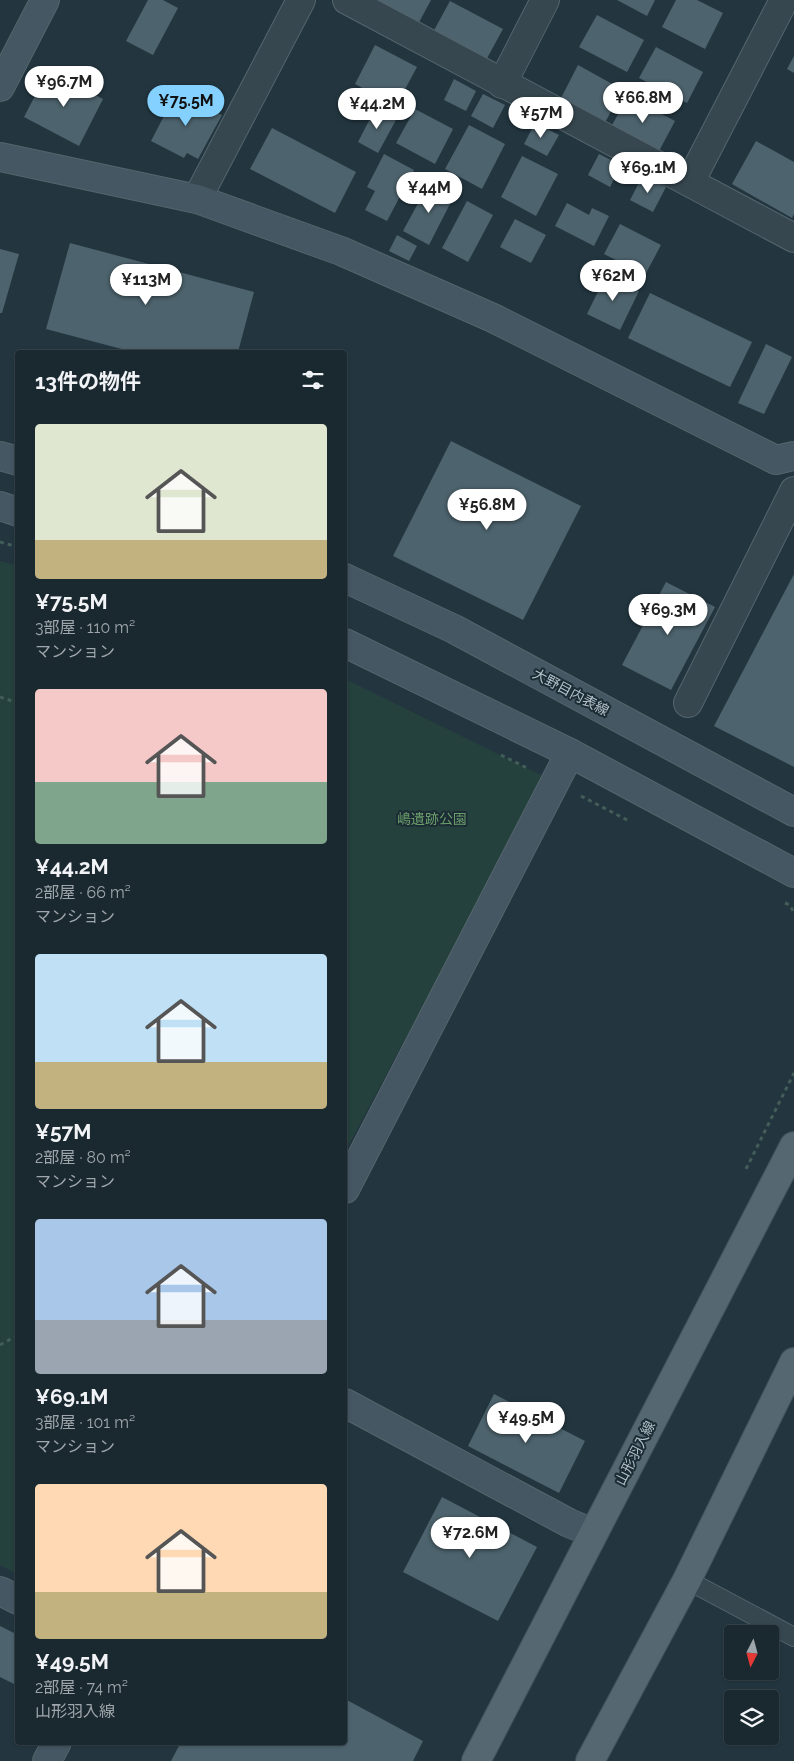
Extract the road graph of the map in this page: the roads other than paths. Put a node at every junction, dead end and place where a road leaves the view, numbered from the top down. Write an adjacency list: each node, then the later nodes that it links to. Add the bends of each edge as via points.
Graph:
1 (45, 0): 7 (street)
2 (301, 0): 10 (street)
3 (347, 0): 6 (street)
4 (545, 0): 6 (street)
5 (784, 0): 9 (street)
6 (502, 84): 9 (street)
7 (0, 87)
8 (0, 157): 10 (street)
9 (690, 182): 11 (street)
10 (196, 199): 13 (street, via 341,251 484,314 776,460)
11 (794, 238)
12 (0, 456): 14 (street)
13 (794, 456)
14 (15, 460)
15 (794, 491): 20 (street)
16 (0, 506): 17 (street)
17 (15, 511)
18 (347, 579): 22 (street, 大野目内表線, via 454,629)
19 (347, 644): 21 (street)
20 (688, 703)
21 (570, 753): 23 (street); 25 (street)
22 (794, 812)
23 (794, 873)
24 (794, 1146): 28 (main road, 山形羽入線)
25 (347, 1185)
26 (794, 1362): 29 (main road)
27 (347, 1404): 28 (street)
28 (593, 1533): 33 (main road, 山形羽入線)
29 (687, 1580): 32 (lane); 34 (main road)
30 (0, 1590): 31 (street)
31 (15, 1598)
32 (794, 1637)
33 (476, 1761)
34 (590, 1761)

